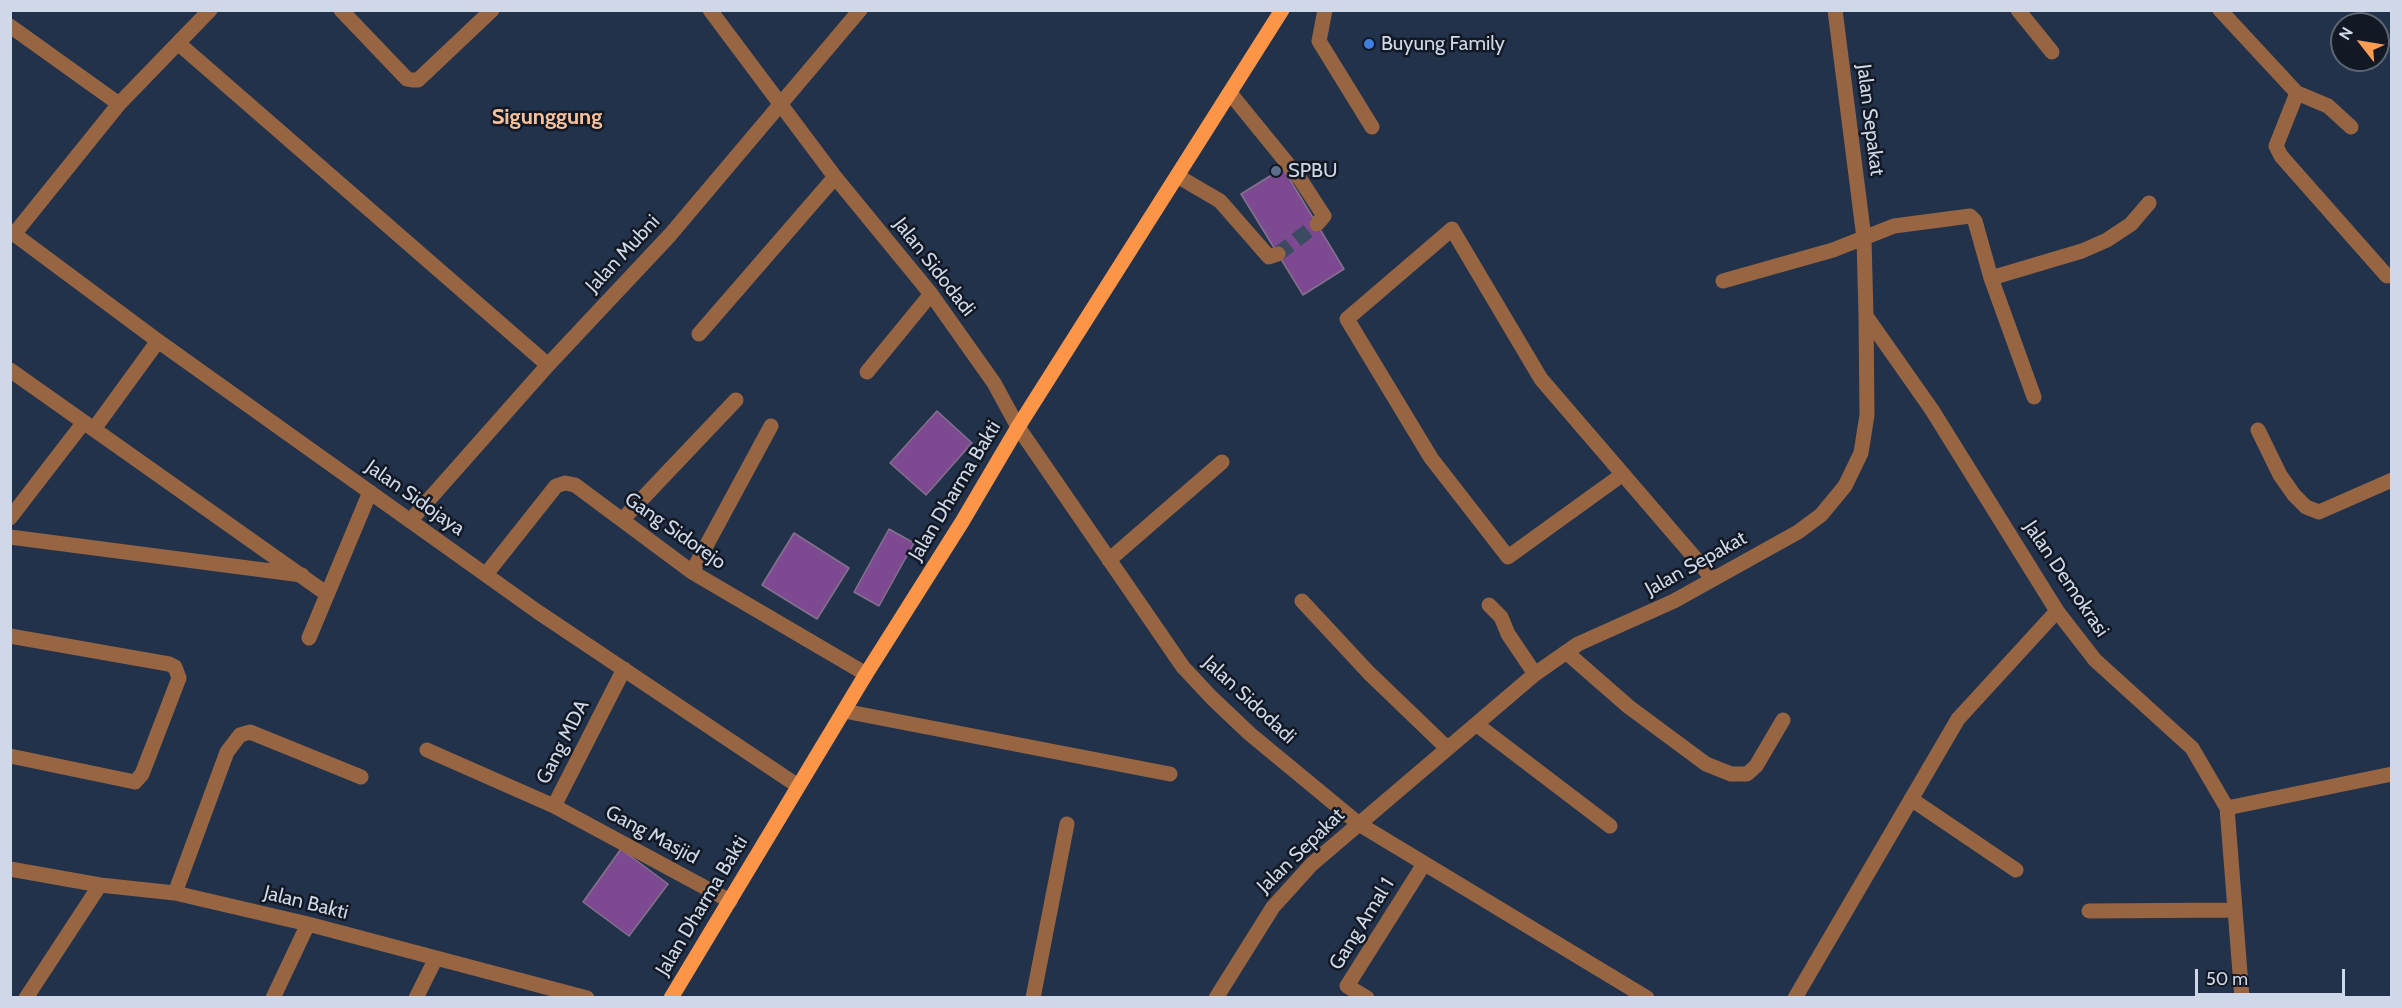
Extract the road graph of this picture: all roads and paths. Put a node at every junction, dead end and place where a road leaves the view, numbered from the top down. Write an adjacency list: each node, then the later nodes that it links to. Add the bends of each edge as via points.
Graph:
1 (210, 10): 12 (street)
2 (341, 10): 3 (street, via 412,80 418,80)
3 (492, 10)
4 (710, 10): 16 (street, Jalan Sidodadi)
5 (860, 10): 16 (street, Jalan Mubni)
6 (1282, 10): 14 (main road, Jalan Dharma Bakti)
7 (1325, 10): 18 (street, via 1319,41)
8 (1835, 10): 25 (street, Jalan Sepakat)
9 (2018, 10): 13 (street)
10 (2220, 10): 15 (street)
11 (10, 26): 17 (street)
12 (178, 43): 17 (street); 34 (street)
13 (2052, 52)
14 (1230, 93): 21 (main road, Jalan Dharma Bakti); 23 (street, via 1300,179 1324,216)
15 (2297, 93): 19 (street, via 2328,106); 27 (street, via 2276,146)
16 (779, 103): 20 (street, Jalan Sidodadi); 34 (street, Jalan Mubni, via 670,235)
17 (119, 104): 24 (street)
18 (1372, 127)
19 (2351, 127)
20 (835, 177): 30 (street, Jalan Sidodadi); 32 (street)
21 (1179, 177): 26 (street, via 1220,201 1269,257); 41 (main road, Jalan Dharma Bakti)
22 (2149, 203): 28 (street, via 2131,224 2107,240)
23 (1317, 224)
24 (13, 232): 33 (street, Jalan Sidojaya)
25 (1864, 238): 28 (street, via 1894,226 1970,216 1975,221); 29 (street); 31 (street, Jalan Sepakat)
26 (1278, 254)
27 (2387, 276)
28 (1991, 278): 37 (street)
29 (1723, 281)
30 (931, 294): 36 (street); 41 (street, Jalan Sidodadi, via 994,383)
31 (1866, 316): 55 (street, Jalan Sepakat, via 1867,415 1861,453 1845,486 1821,515 1806,526); 59 (street, Jalan Demokrasi, via 1932,410)
32 (699, 334)
33 (158, 341): 39 (street); 46 (street, Jalan Sidojaya)
34 (548, 365): 49 (street, Jalan Mubni)
35 (10, 370): 39 (street)
36 (867, 372)
37 (2034, 397)
38 (736, 400): 48 (street)
39 (89, 426): 47 (street); 54 (street)
40 (771, 426): 52 (street)
41 (1018, 427): 51 (street, Jalan Sidodadi); 64 (main road, Jalan Dharma Bakti)
42 (2258, 430): 45 (street, via 2294,495 2306,507 2319,512)
43 (1222, 462): 51 (street)
44 (1623, 474): 44 (street, via 1508,557 1431,458 1347,319 1452,230 1541,379); 55 (street)
45 (2391, 480)
46 (370, 492): 49 (street, Jalan Sidojaya); 56 (street)
47 (10, 518)
48 (622, 520): 52 (street, Gang Sidorejo); 53 (street, Gang Sidorejo, via 575,485 556,486)
49 (410, 521): 53 (street, Jalan Sidojaya)
50 (10, 537): 54 (street)
51 (1109, 560): 80 (street, Jalan Sidodadi, via 1183,667 1212,698)
52 (692, 572): 64 (street, Gang Sidorejo)
53 (487, 573): 63 (street, Jalan Sidojaya)
54 (304, 576): 56 (street)
55 (1713, 579): 62 (street, Jalan Sepakat)
56 (327, 594): 61 (street)
57 (1302, 601): 69 (street)
58 (1489, 605): 65 (street, via 1501,617)
59 (2058, 611): 76 (street, via 1958,719); 78 (street, Jalan Demokrasi, via 2095,660 2192,748)
60 (10, 636): 71 (street, via 169,664 176,667 179,678 142,774 135,782)
61 (309, 638)
62 (1566, 652): 65 (street, Jalan Sepakat); 67 (street, via 1629,707 1706,764 1731,774 1746,774 1756,766)
63 (624, 669): 75 (street, Jalan Sidojaya); 77 (street, Gang MDA)
64 (866, 674): 66 (main road, Jalan Dharma Bakti)
65 (1535, 674): 68 (street, Jalan Sepakat)
66 (844, 711): 72 (street); 75 (main road, Jalan Dharma Bakti)
67 (1783, 720)
68 (1476, 724): 69 (street, Jalan Sepakat); 81 (street)
69 (1447, 748): 80 (street, Jalan Sepakat)
70 (427, 750): 77 (street, Gang MDA)
71 (10, 756)
72 (1170, 774)
73 (2391, 774): 78 (street)
74 (361, 777): 86 (street, via 250,732 240,735 227,752)
75 (798, 786): 87 (main road, Jalan Dharma Bakti)
76 (1911, 799): 84 (street); 101 (street)
77 (554, 806): 87 (street, Gang Masjid)
78 (2227, 808): 88 (street, Jalan Demokrasi)
79 (1067, 824): 97 (street)
80 (1359, 824): 82 (street, Jalan Sidodadi); 98 (street, Jalan Sepakat, via 1312,864 1273,907)
81 (1610, 826)
82 (1424, 864): 99 (street, Gang Amal 1, via 1347,986); 100 (street, Jalan Sidodadi)
83 (10, 869): 85 (street, Jalan Bakti)
84 (2016, 870)
85 (100, 885): 86 (street, Jalan Bakti); 92 (street)
86 (176, 893): 90 (street, Jalan Bakti)
87 (730, 901): 96 (main road, Jalan Dharma Bakti)
88 (2235, 910): 89 (street); 102 (street, Jalan Demokrasi)
89 (2089, 911)
90 (308, 924): 91 (street, Jalan Bakti); 93 (street)
91 (435, 958): 94 (street); 95 (street, Jalan Bakti)
92 (26, 998)
93 (273, 998)
94 (416, 998)
95 (587, 998)
96 (671, 998)
97 (1033, 998)
98 (1216, 998)
99 (1367, 998)
100 (1647, 998)
101 (1795, 998)
102 (2242, 998)

